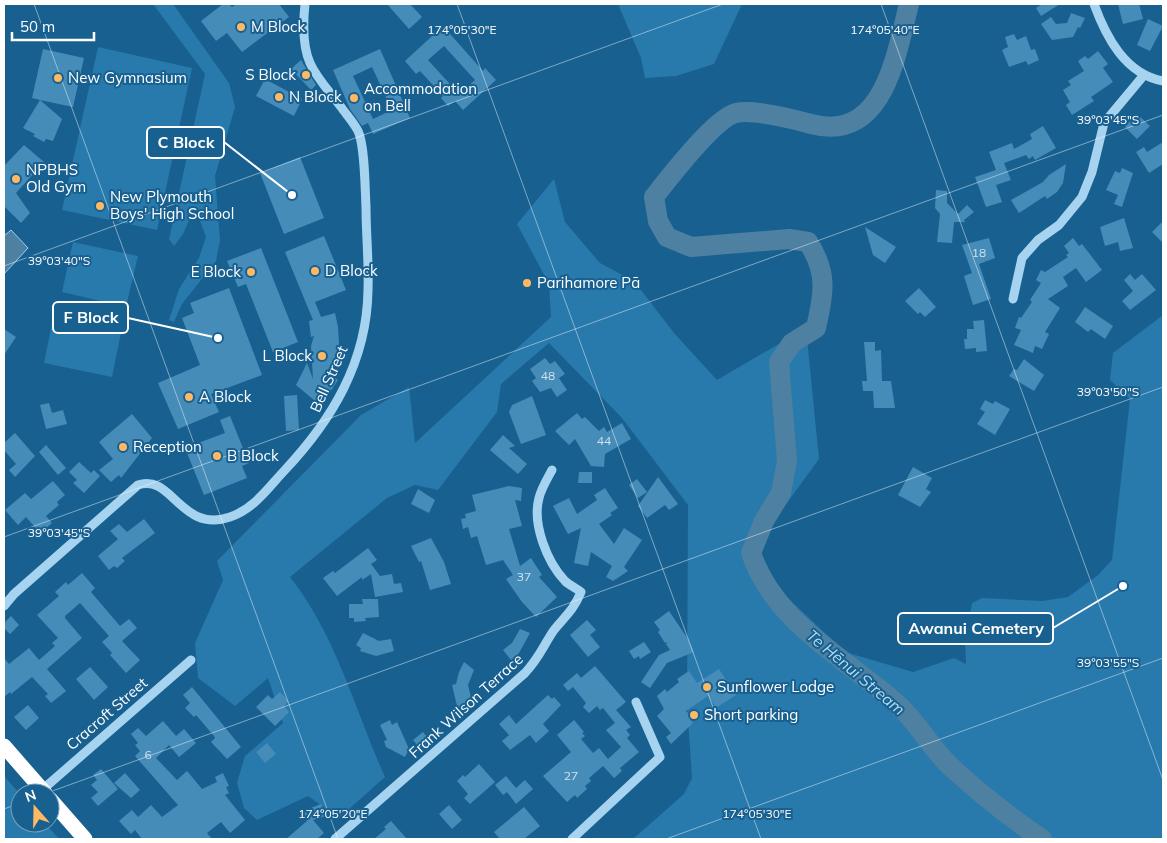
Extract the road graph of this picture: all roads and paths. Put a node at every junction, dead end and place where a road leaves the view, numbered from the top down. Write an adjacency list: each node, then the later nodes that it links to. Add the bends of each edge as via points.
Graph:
1 (305, 4): 7 (street, Bell Street, via 304,43 310,64 359,132 365,174 368,291 363,331 354,365 340,398 302,452 245,511 207,520 185,510 154,483 138,485)
2 (1094, 4): 3 (street, via 1117,50)
3 (1144, 75): 4 (street); 5 (street, via 1104,123 1082,197 1058,225 1022,258)
4 (1163, 81)
5 (1013, 299)
6 (552, 470): 15 (street, Frank Wilson Terrace, via 539,497 536,514 553,566 566,582 581,592 574,609 554,631 538,659 525,673)
7 (4, 606)
8 (191, 660): 12 (street, Cracroft Street)
9 (636, 702): 16 (street, via 660,757)
10 (4, 746): 11 (highway)
11 (36, 783)
12 (58, 783)
13 (60, 810): 14 (highway)
14 (85, 839)
15 (335, 839)
16 (572, 839)

